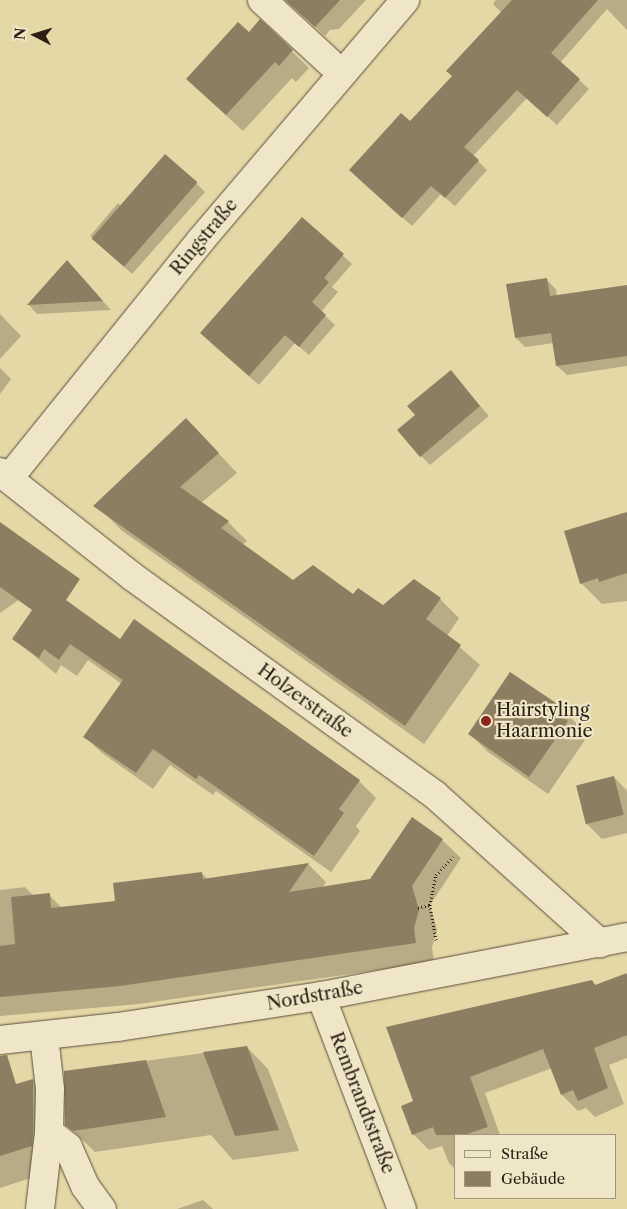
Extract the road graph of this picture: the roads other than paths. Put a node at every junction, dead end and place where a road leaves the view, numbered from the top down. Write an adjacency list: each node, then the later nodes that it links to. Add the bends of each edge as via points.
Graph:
1 (262, 0): 3 (street)
2 (405, 0): 3 (street, Ringstraße)
3 (341, 73): 4 (street, Ringstraße)
4 (4, 475): 6 (street, Holzerstraße, via 133,578 435,794)
5 (627, 937): 6 (street, Nordstraße)
6 (600, 943): 7 (street, Nordstraße)
7 (321, 996): 8 (street, Nordstraße); 13 (street, Rembrandtstraße)
8 (44, 1036): 9 (street, Nordstraße); 10 (street, via 50,1089)
9 (0, 1040)
10 (49, 1132): 11 (street); 12 (street, via 68,1147 85,1186)
11 (40, 1209)
12 (102, 1209)
13 (402, 1209)

